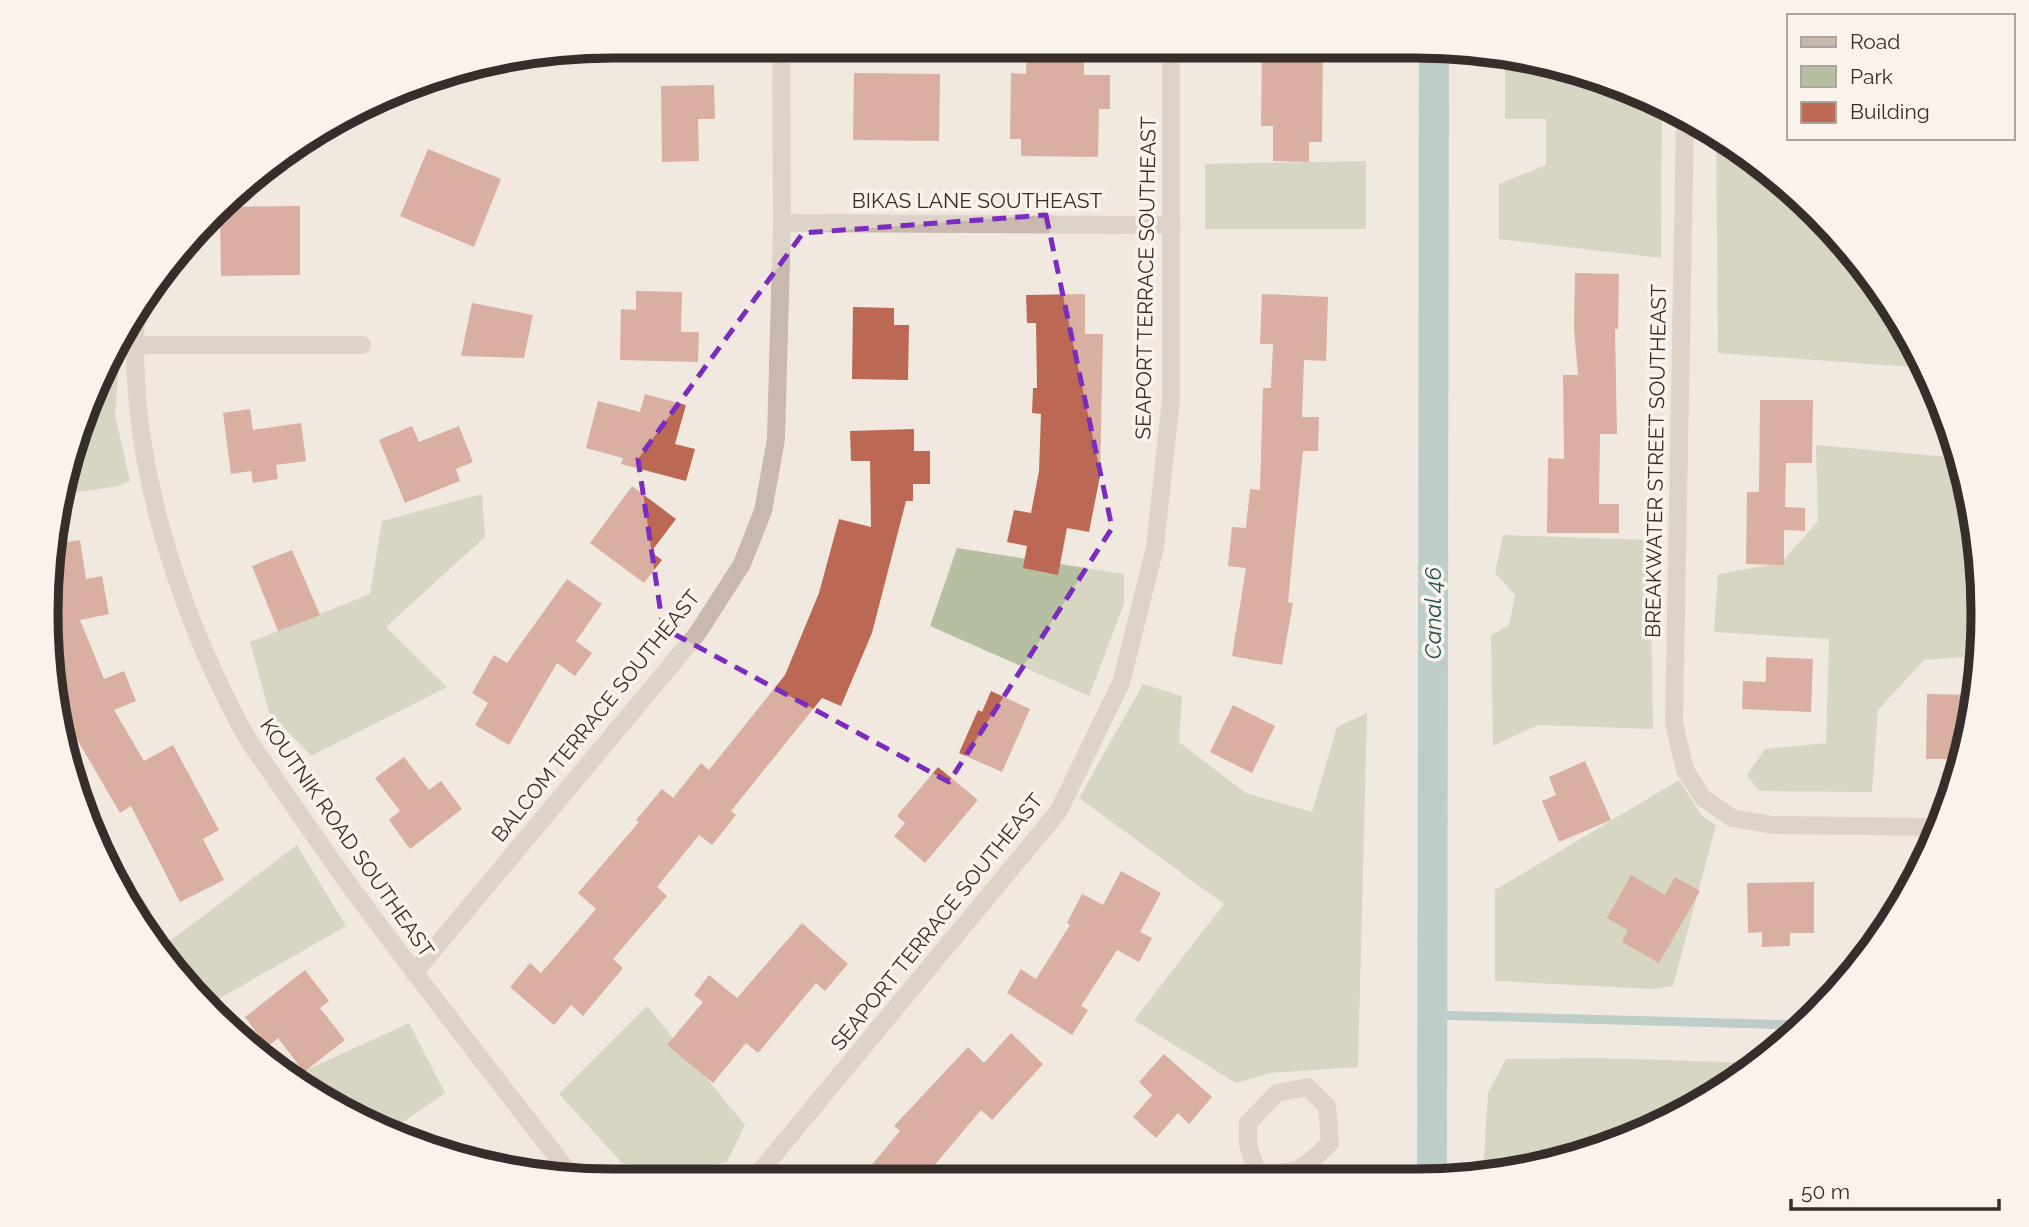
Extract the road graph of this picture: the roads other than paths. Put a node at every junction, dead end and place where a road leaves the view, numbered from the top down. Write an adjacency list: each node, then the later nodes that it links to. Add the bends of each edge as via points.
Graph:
1 (781, 58): 4 (street, BALCOM TERRACE SOUTHEAST)
2 (1171, 58): 5 (street, SEAPORT TERRACE SOUTHEAST)
3 (1685, 128): 9 (street, BREAKWATER STREET SOUTHEAST, via 1674,723 1685,770 1703,798 1732,818 1772,825)
4 (782, 223): 5 (street, BIKAS LANE SOUTHEAST); 10 (street, BALCOM TERRACE SOUTHEAST, via 776,439 763,511 742,565 697,634)
5 (1172, 225): 12 (street, SEAPORT TERRACE SOUTHEAST, via 1171,399 1155,547 1121,683 1058,812)
6 (135, 331): 7 (street, KOUTNIK ROAD SOUTHEAST)
7 (134, 345): 8 (street); 10 (street, KOUTNIK ROAD SOUTHEAST, via 140,431 157,511 199,635 242,730)
8 (362, 345)
9 (1929, 827)
10 (414, 973): 11 (street, KOUTNIK ROAD SOUTHEAST)
11 (565, 1167)
12 (762, 1169)
13 (1252, 1169): 14 (street, via 1248,1123 1277,1093 1307,1087 1327,1106 1329,1143)
14 (1303, 1169)

